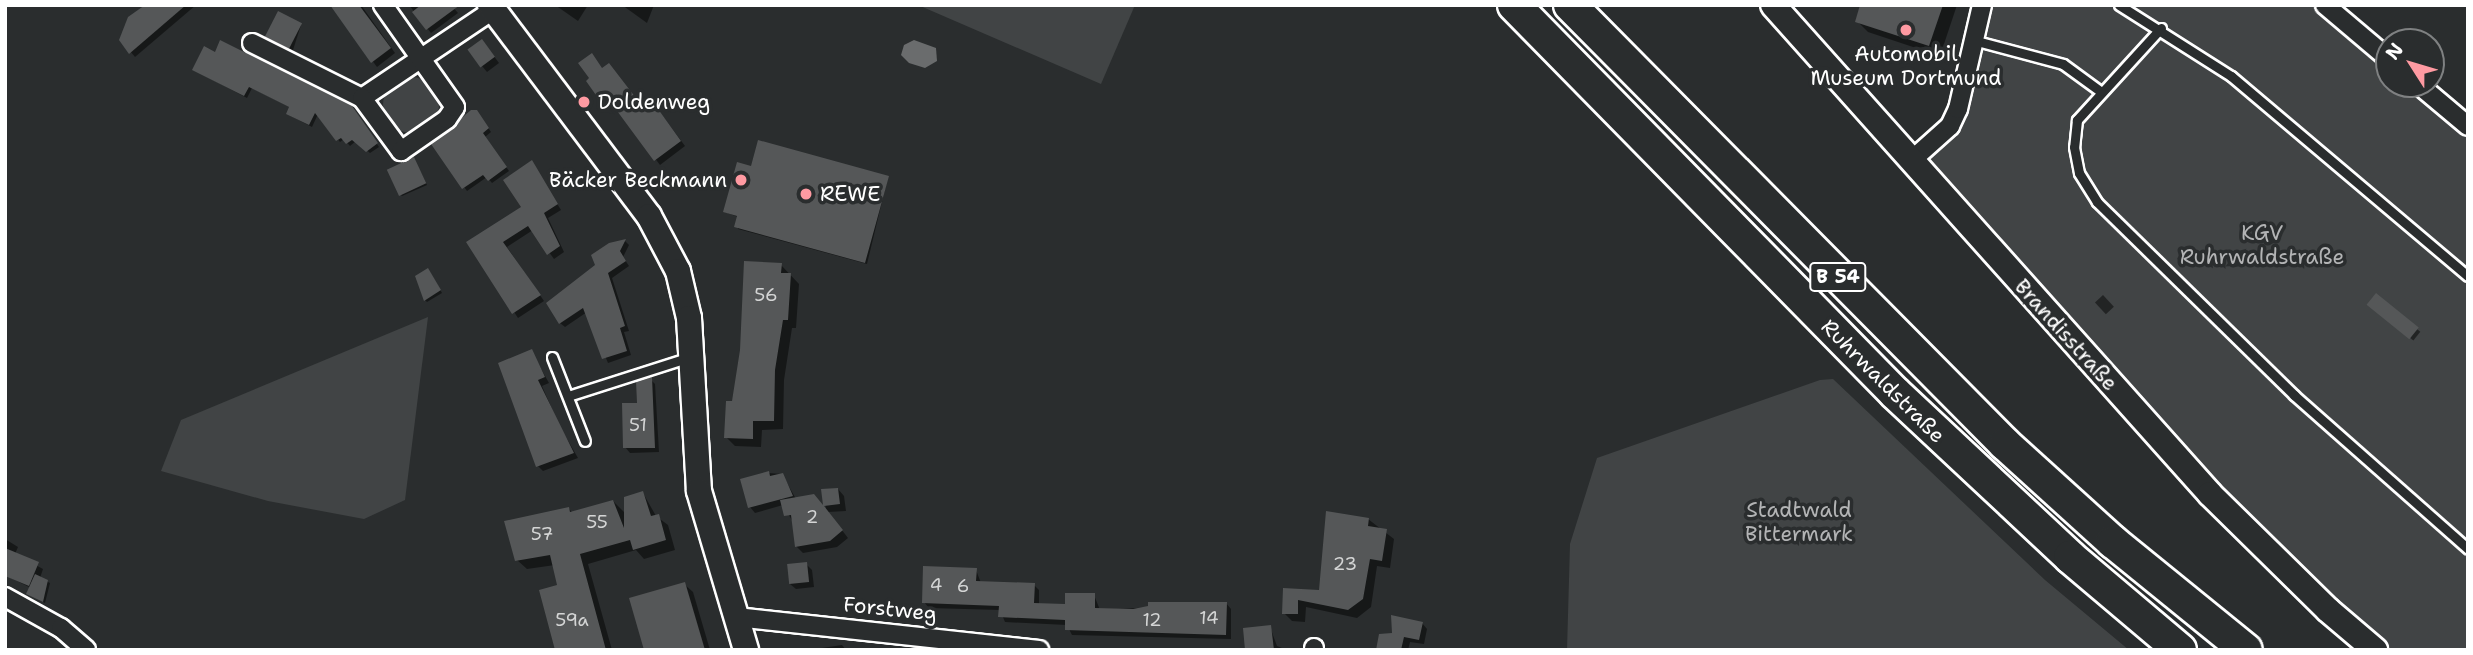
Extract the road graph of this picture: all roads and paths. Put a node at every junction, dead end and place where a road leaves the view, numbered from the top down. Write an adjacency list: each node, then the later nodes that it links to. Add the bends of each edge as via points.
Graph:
1 (383, 5): 13 (street)
2 (1514, 5): 30 (highway, Ruhrwaldstraße / B 54, via 1895,393 2070,557)
3 (1570, 5): 31 (highway, B 54, via 2005,444 2112,542)
4 (1773, 5): 18 (street, Brandisstraße)
5 (1982, 5): 10 (street)
6 (2119, 5): 9 (lane)
7 (2325, 5): 12 (street)
8 (494, 7): 13 (street); 20 (street, via 665,242 678,271)
9 (2161, 28): 14 (lane); 19 (lane, via 2278,114)
10 (1973, 40): 14 (lane, via 2063,64); 18 (street, via 1950,127)
11 (252, 43): 15 (street)
12 (2375, 48)
13 (420, 58): 15 (street); 15 (street, via 455,107 447,119 410,145 401,151)
14 (2100, 91): 24 (lane, via 2077,120 2074,146 2079,173 2096,202 2294,395)
15 (362, 97)
16 (2435, 98): 17 (street)
17 (2468, 126)
18 (1912, 160): 32 (street, Brandisstraße, via 2210,494)
19 (2468, 276)
20 (692, 356): 22 (lane); 26 (street, via 699,491)
21 (552, 357): 22 (lane)
22 (568, 396): 23 (lane)
23 (586, 441)
24 (2468, 549)
25 (5, 597): 27 (street, via 61,628)
26 (736, 617): 28 (street); 29 (street, Forstweg)
27 (86, 650)
28 (746, 650)
29 (1039, 650)
30 (2180, 650)
31 (2246, 650)
32 (2375, 650)

